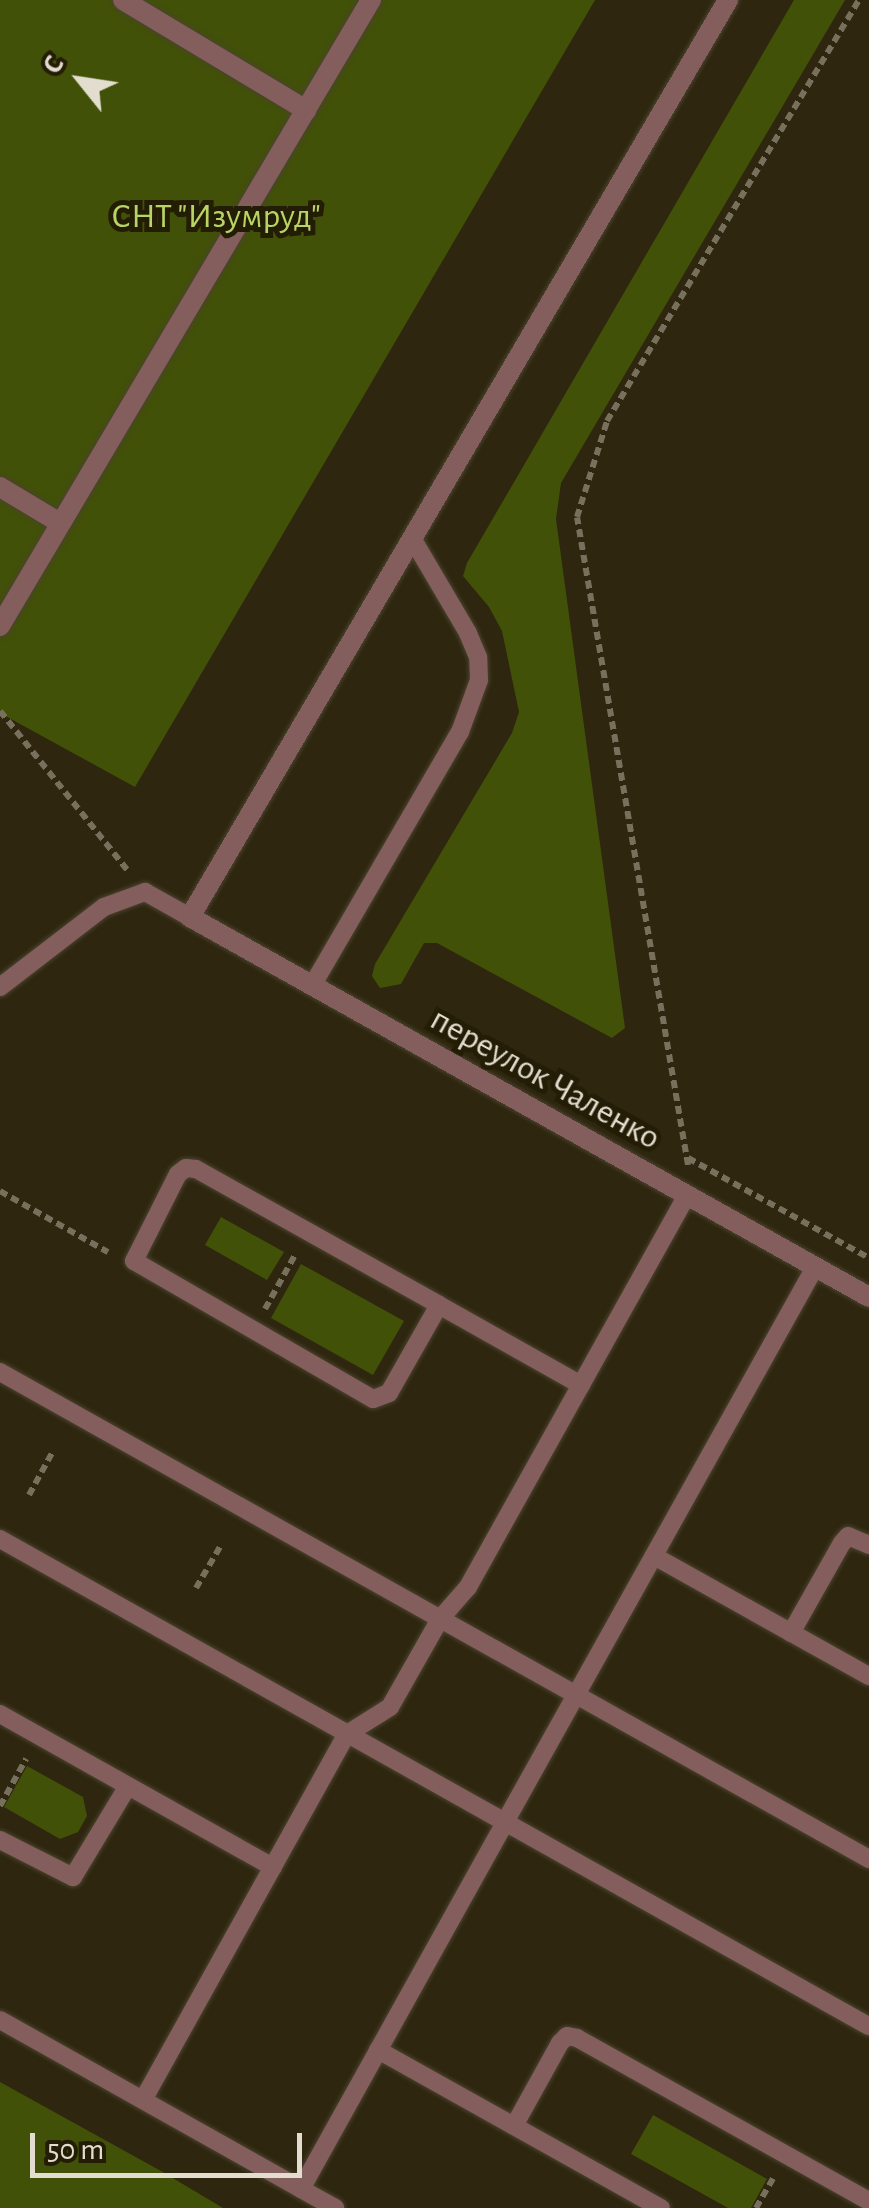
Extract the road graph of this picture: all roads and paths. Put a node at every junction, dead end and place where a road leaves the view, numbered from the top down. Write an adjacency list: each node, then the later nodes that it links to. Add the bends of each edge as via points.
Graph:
1 (122, 0): 5 (street)
2 (370, 0): 5 (street)
3 (728, 0): 8 (street)
4 (859, 0): 15 (path, via 607,421 577,516)
5 (306, 110): 7 (street)
6 (0, 487): 7 (street)
7 (60, 523): 9 (street)
8 (412, 538): 12 (street); 13 (lane, via 468,633 479,680 460,732)
9 (0, 626)
10 (0, 711): 11 (path)
11 (146, 892): 12 (lane); 14 (lane, via 104,907)
12 (190, 917): 13 (street, переулок Чаленко)
13 (312, 986): 17 (street, переулок Чаленко)
14 (0, 987)
15 (687, 1158): 17 (path); 20 (path)
16 (0, 1192): 19 (path)
17 (687, 1196): 21 (street, переулок Чаленко); 26 (lane)
18 (297, 1251): 24 (path)
19 (108, 1252)
20 (869, 1258)
21 (815, 1267): 22 (street, переулок Чаленко); 32 (lane)
22 (869, 1297)
23 (439, 1305): 23 (lane, via 196,1169 178,1174 134,1261 373,1399 389,1393); 26 (lane)
24 (260, 1319)
25 (0, 1372): 34 (lane)
26 (581, 1385): 34 (lane, via 468,1588)
27 (52, 1453): 28 (path)
28 (29, 1495)
29 (0, 1539): 39 (lane)
30 (869, 1545): 35 (lane, via 848,1536)
31 (220, 1546): 33 (path)
32 (654, 1556): 35 (lane); 37 (lane)
33 (196, 1588)
34 (440, 1619): 37 (lane); 39 (lane, via 390,1707)
35 (791, 1633): 36 (lane)
36 (869, 1676)
37 (576, 1695): 43 (lane); 45 (lane)
38 (0, 1714): 41 (lane)
39 (348, 1734): 43 (lane); 46 (lane)
40 (26, 1758): 42 (path)
41 (128, 1786): 44 (lane, via 74,1877); 46 (lane)
42 (0, 1806)
43 (505, 1822): 48 (lane); 49 (lane)
44 (0, 1840)
45 (869, 1859)
46 (273, 1867): 50 (lane)
47 (0, 2020): 50 (lane)
48 (869, 2026)
49 (378, 2050): 51 (lane); 53 (lane)
50 (143, 2100): 53 (lane)
51 (514, 2126): 54 (lane, via 567,2036); 56 (lane)
52 (773, 2178): 57 (path)
53 (301, 2189): 55 (lane)
54 (869, 2201)
55 (335, 2208)
56 (661, 2208)
57 (756, 2208)

